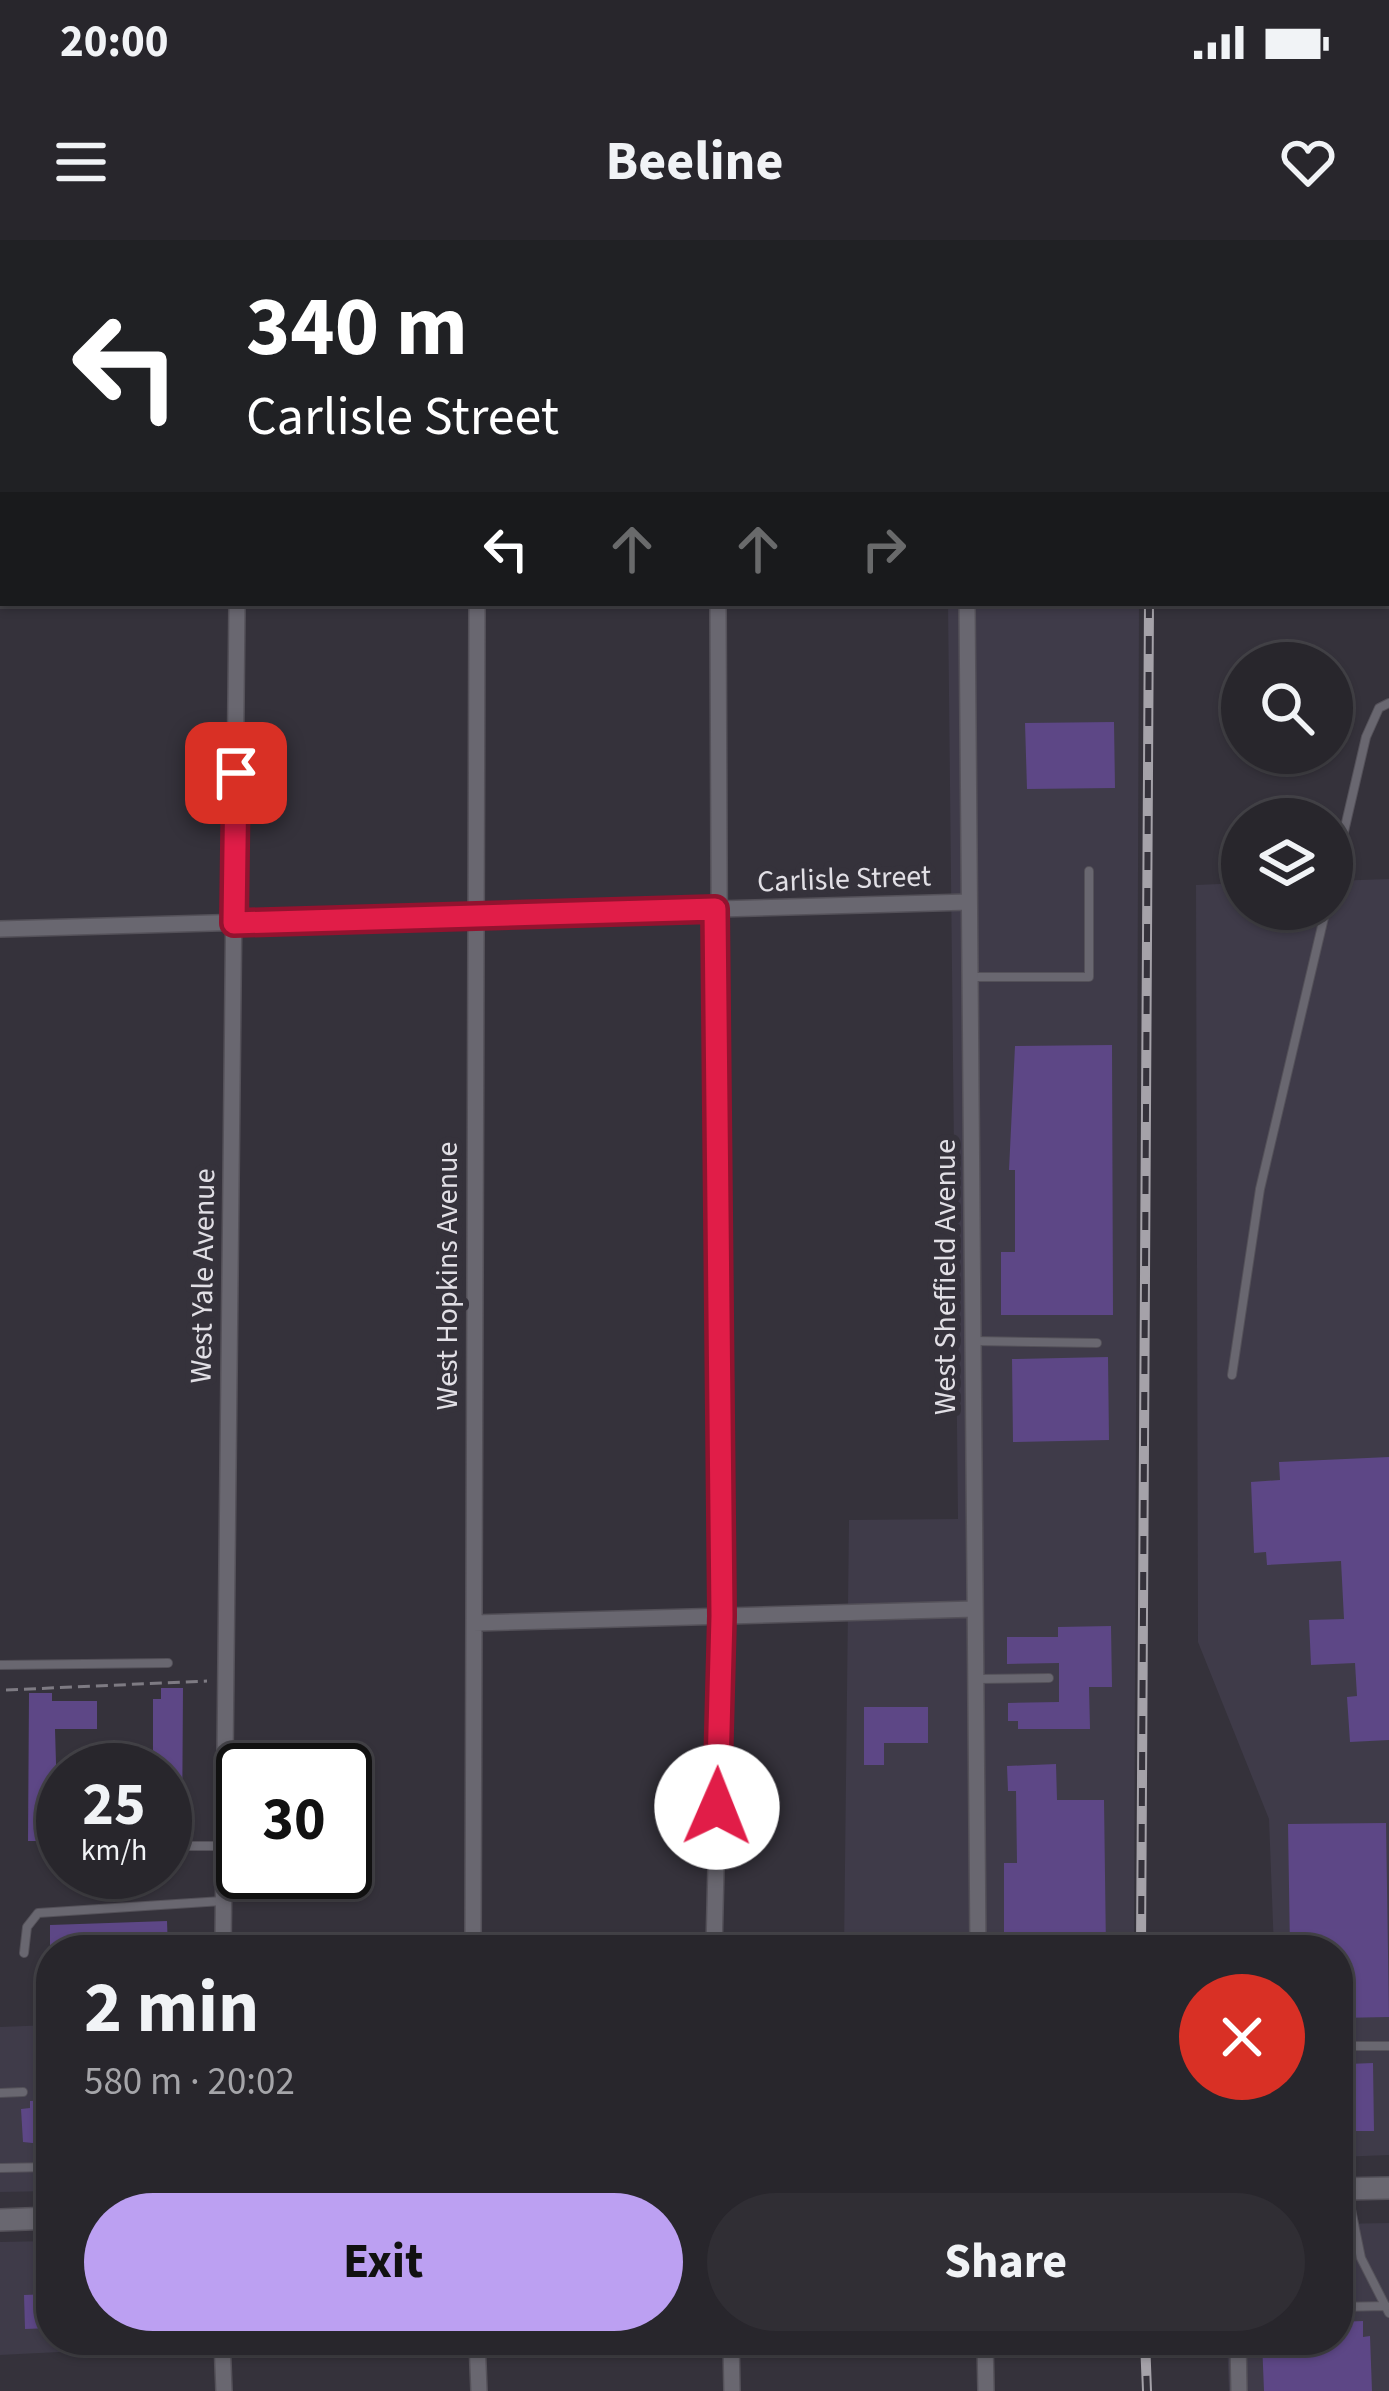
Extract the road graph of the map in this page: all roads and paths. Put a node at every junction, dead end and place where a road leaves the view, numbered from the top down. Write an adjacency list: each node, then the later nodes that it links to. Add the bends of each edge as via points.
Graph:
1 (237, 606): 11 (street, West Yale Avenue)
2 (478, 606): 10 (street, West Hopkins Avenue)
3 (718, 606): 9 (street)
4 (967, 606): 8 (street, West Sheffield Avenue)
5 (1389, 704): 6 (lane, via 1366,737)
6 (1352, 798)
7 (1089, 871): 14 (lane, via 1090,976)
8 (969, 902): 9 (street, Carlisle Street); 14 (street, West Sheffield Avenue)
9 (715, 909): 10 (street, Carlisle Street); 19 (street)
10 (475, 916): 11 (street, Carlisle Street); 20 (street, West Hopkins Avenue)
11 (234, 923): 12 (street, Carlisle Street); 27 (street, West Yale Avenue)
12 (0, 929)
13 (1321, 930): 17 (lane, via 1260,1189)
14 (970, 977): 15 (street, West Sheffield Avenue)
15 (973, 1341): 16 (lane); 18 (street, West Sheffield Avenue)
16 (1097, 1343)
17 (1232, 1375)
18 (975, 1609): 19 (street); 24 (street, West Sheffield Avenue)
19 (722, 1616): 20 (street); 31 (street)
20 (473, 1623): 30 (street, West Hopkins Avenue)
21 (168, 1663): 22 (lane)
22 (0, 1665)
23 (1049, 1678): 24 (lane)
24 (975, 1679): 32 (street, West Sheffield Avenue)
25 (207, 1681): 26 (path)
26 (6, 1690)
27 (225, 1743)
28 (223, 1900): 29 (street, West Yale Avenue); 33 (lane, via 38,1913)
29 (223, 1935)
30 (473, 1935)
31 (714, 1935)
32 (978, 1935)
33 (24, 1953)
34 (1353, 2046): 35 (lane)
35 (1389, 2046)
36 (23, 2092): 37 (lane)
37 (0, 2093)
38 (36, 2167): 39 (lane)
39 (0, 2168)
40 (1389, 2188): 41 (main road)
41 (1353, 2189)
42 (36, 2219): 43 (main road)
43 (0, 2220)
44 (1353, 2231): 46 (lane)
45 (1353, 2309): 46 (lane)
46 (1387, 2310)
47 (223, 2355): 52 (street)
48 (477, 2355): 53 (street)
49 (731, 2355): 54 (street)
50 (985, 2355): 55 (street)
51 (1238, 2355): 56 (street)
52 (224, 2391)
53 (478, 2391)
54 (732, 2391)
55 (986, 2391)
56 (1239, 2391)

